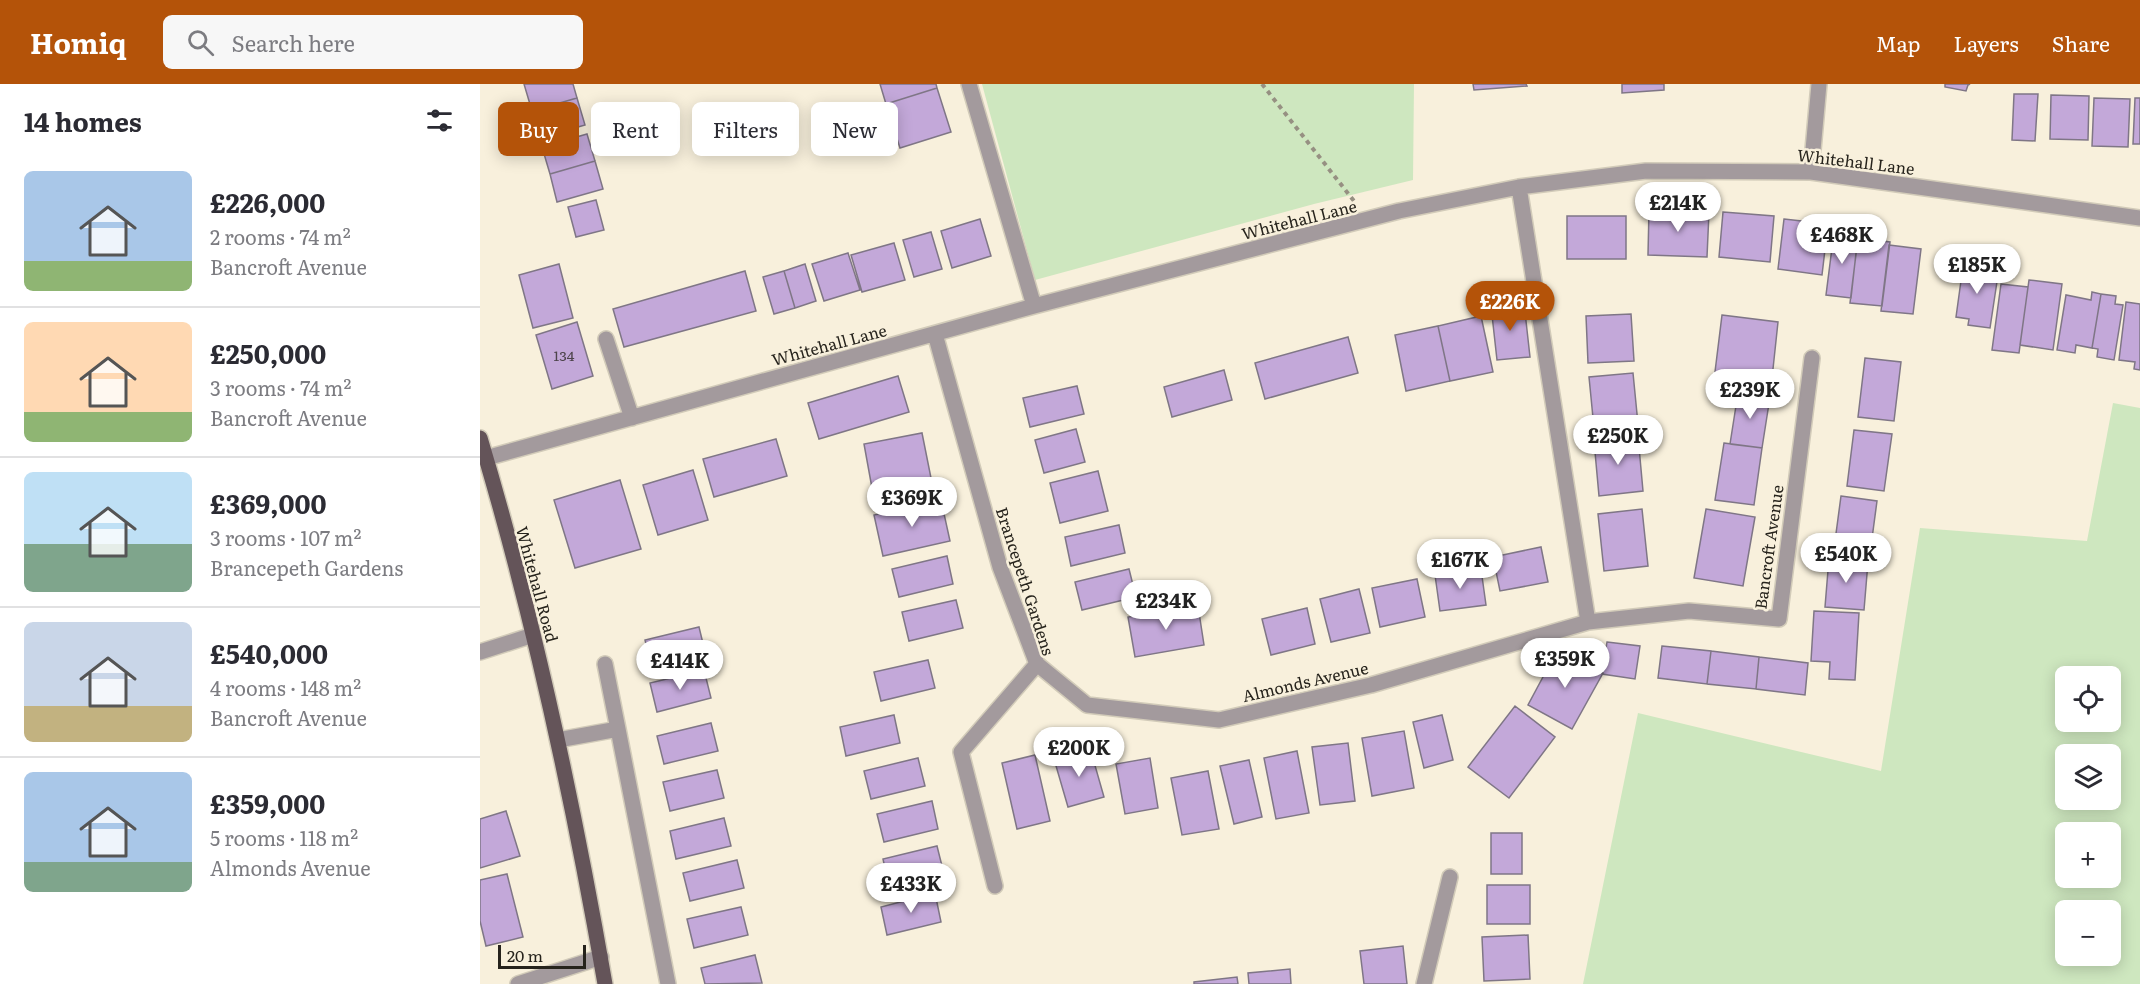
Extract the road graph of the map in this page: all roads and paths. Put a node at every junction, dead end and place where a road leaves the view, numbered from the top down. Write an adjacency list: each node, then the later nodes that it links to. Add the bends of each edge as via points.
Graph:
1 (969, 84): 8 (street)
2 (1262, 84): 7 (path)
3 (1819, 84): 4 (street)
4 (1810, 172): 5 (street, Whitehall Lane, via 1646,171); 6 (street, Whitehall Lane)
5 (1519, 187): 7 (street, Whitehall Lane); 15 (street)
6 (2140, 218)
7 (1369, 220): 8 (street, Whitehall Lane)
8 (1034, 306): 9 (street, Whitehall Lane)
9 (935, 334): 12 (street, Whitehall Lane); 19 (street, Brancepeth Gardens, via 1000,567)
10 (606, 339): 12 (street)
11 (1812, 358): 15 (street, Bancroft Avenue, via 1779,619 1689,612)
12 (632, 418): 14 (street, Whitehall Lane)
13 (480, 438): 14 (main road, Whitehall Road)
14 (486, 458): 16 (main road, Whitehall Road)
15 (1588, 622): 19 (street, Almonds Avenue, via 1371,685 1219,720 1087,705)
16 (533, 635): 17 (street); 21 (main road, Whitehall Road)
17 (480, 652)
18 (605, 664): 20 (street)
19 (1037, 664): 23 (street, Brancepeth Gardens, via 961,752)
20 (618, 729): 21 (street); 28 (street)
21 (558, 740): 24 (main road, Whitehall Road)
22 (1450, 877): 25 (street)
23 (995, 886)
24 (601, 957): 26 (street); 27 (main road, Whitehall Road)
25 (1425, 982)
26 (518, 984)
27 (605, 984)
28 (668, 984)

